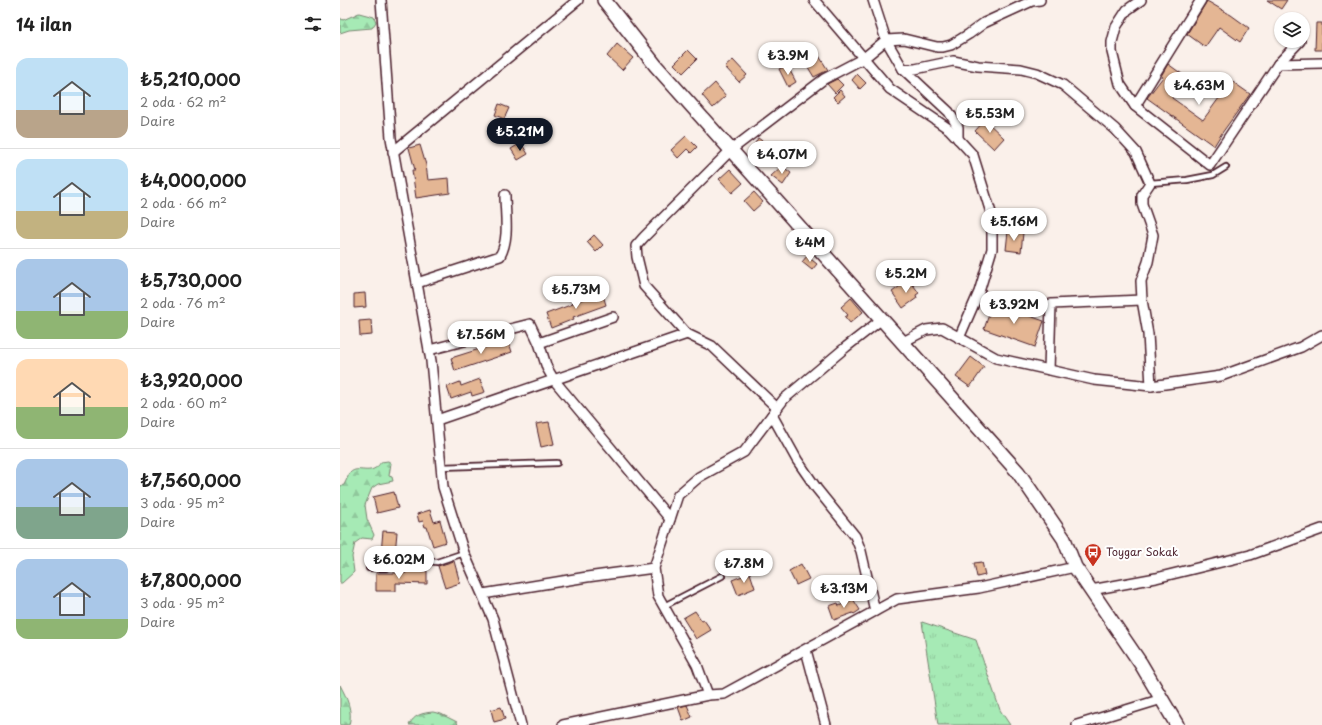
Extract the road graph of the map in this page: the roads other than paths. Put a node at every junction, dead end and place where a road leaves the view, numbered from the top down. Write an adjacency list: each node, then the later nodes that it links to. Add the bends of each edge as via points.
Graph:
1 (381, 0): 18 (street)
2 (578, 0): 18 (street)
3 (604, 0): 17 (street, via 656,66)
4 (814, 0): 11 (street)
5 (874, 0): 9 (street)
6 (1040, 0): 9 (street, via 1032,1 984,23 951,45 937,47 904,39)
7 (1141, 0): 15 (street, via 1127,10 1116,27 1112,42 1120,84)
8 (1201, 0): 15 (street)
9 (886, 40): 11 (street); 14 (street)
10 (1293, 48): 13 (street)
11 (864, 58): 16 (street, via 890,89 949,129); 17 (street, via 824,79)
12 (1322, 63): 13 (street)
13 (1278, 64): 15 (street, via 1210,165)
14 (903, 69): 16 (street, via 949,112 958,127); 20 (street, via 953,61 978,66 1021,69 1063,85 1115,129 1136,152)
15 (1135, 106)
16 (958, 139): 28 (street, via 973,155 992,216 992,248 979,292)
17 (731, 150): 25 (street); 26 (street, via 636,246 644,286)
18 (393, 152): 22 (street)
19 (1226, 167): 20 (lane, via 1213,175)
20 (1150, 183): 23 (street, via 1142,195 1142,204 1153,235 1141,281)
21 (505, 195): 22 (street, via 506,240 500,256)
22 (417, 283): 31 (street)
23 (1142, 300): 32 (street, via 1052,304); 34 (street, via 1148,334)
24 (613, 317): 30 (street)
25 (882, 319): 29 (street); 35 (street, via 784,399)
26 (687, 334): 33 (street); 35 (street, via 712,346)
27 (1322, 335): 34 (street, via 1301,348 1221,376)
28 (959, 338): 29 (street, via 942,328 926,330); 32 (street, via 996,358)
29 (903, 342): 42 (street, via 1018,472 1064,539)
30 (539, 343): 31 (street, via 530,324); 33 (street)
31 (429, 350): 36 (street)
32 (1049, 370): 34 (street, via 1094,380)
33 (554, 380): 36 (street); 39 (street)
34 (1151, 386)
35 (775, 412): 39 (street, via 744,452 699,477 678,495); 49 (street, via 797,460 855,536 862,551)
36 (437, 420): 38 (street)
37 (557, 463): 38 (lane)
38 (441, 467): 41 (street, via 443,487)
39 (670, 519): 44 (street)
40 (1322, 529): 46 (street, via 1250,555 1156,578)
41 (464, 553): 43 (lane, via 436,562 416,560 386,568); 47 (street)
42 (1075, 567): 46 (street); 49 (street, via 979,588 897,599)
43 (369, 568)
44 (654, 568): 47 (street); 48 (street, via 658,596)
45 (722, 576): 48 (lane)
46 (1091, 590): 52 (street, via 1142,664)
47 (483, 594): 53 (street, via 493,619)
48 (664, 606): 51 (street, via 697,665)
49 (875, 610): 50 (street)
50 (806, 650): 51 (street, via 724,694); 55 (street)
51 (708, 694): 54 (street)
52 (1162, 699): 56 (street); 57 (street)
53 (521, 725)
54 (563, 725)
55 (826, 725)
56 (1077, 725)
57 (1177, 725)

